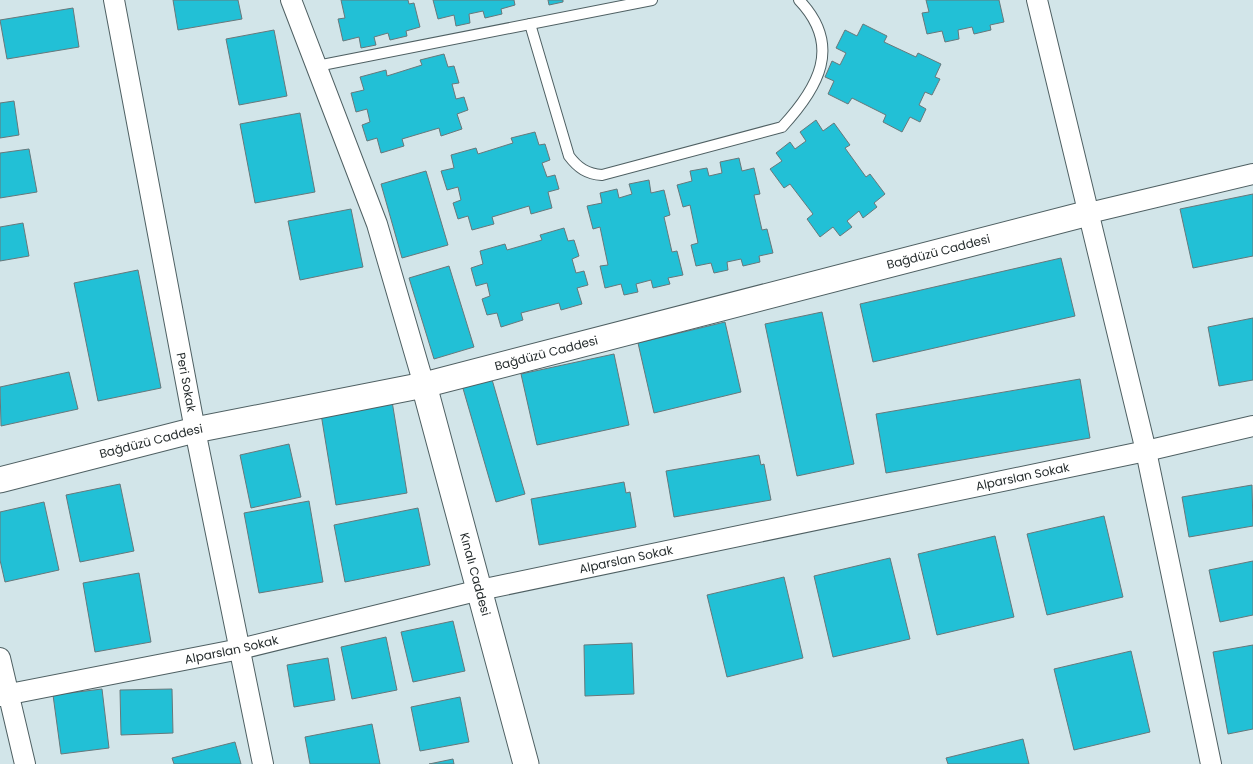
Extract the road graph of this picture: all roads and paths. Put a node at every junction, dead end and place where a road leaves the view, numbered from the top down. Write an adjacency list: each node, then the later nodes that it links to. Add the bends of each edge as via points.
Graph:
1 (114, 0): 12 (street, Peri Sokak)
2 (291, 0): 7 (street)
3 (652, 0): 6 (lane)
4 (799, 0): 6 (lane, via 817,25 822,56 810,92 782,127 602,175 581,170 569,156)
5 (1037, 0): 9 (street)
6 (530, 24): 7 (lane)
7 (317, 66): 10 (street, via 378,224)
8 (1253, 174): 9 (street)
9 (1089, 213): 10 (street, Bağdüzü Caddesi); 13 (street)
10 (424, 385): 12 (street, Bağdüzü Caddesi); 15 (street, Kınalı Caddesi)
11 (1253, 426): 13 (street, Alparslan Sokak)
12 (195, 430): 14 (street, Bağdüzü Caddesi); 16 (street, Peri Sokak)
13 (1146, 451): 15 (street, Alparslan Sokak); 22 (street)
14 (0, 480)
15 (480, 590): 16 (street, Alparslan Sokak); 21 (street, Kınalı Caddesi)
16 (240, 649): 18 (street, Alparslan Sokak); 20 (street, Peri Sokak)
17 (0, 658): 18 (street)
18 (5, 695): 19 (street)
19 (25, 764)
20 (263, 764)
21 (526, 764)
22 (1211, 764)

